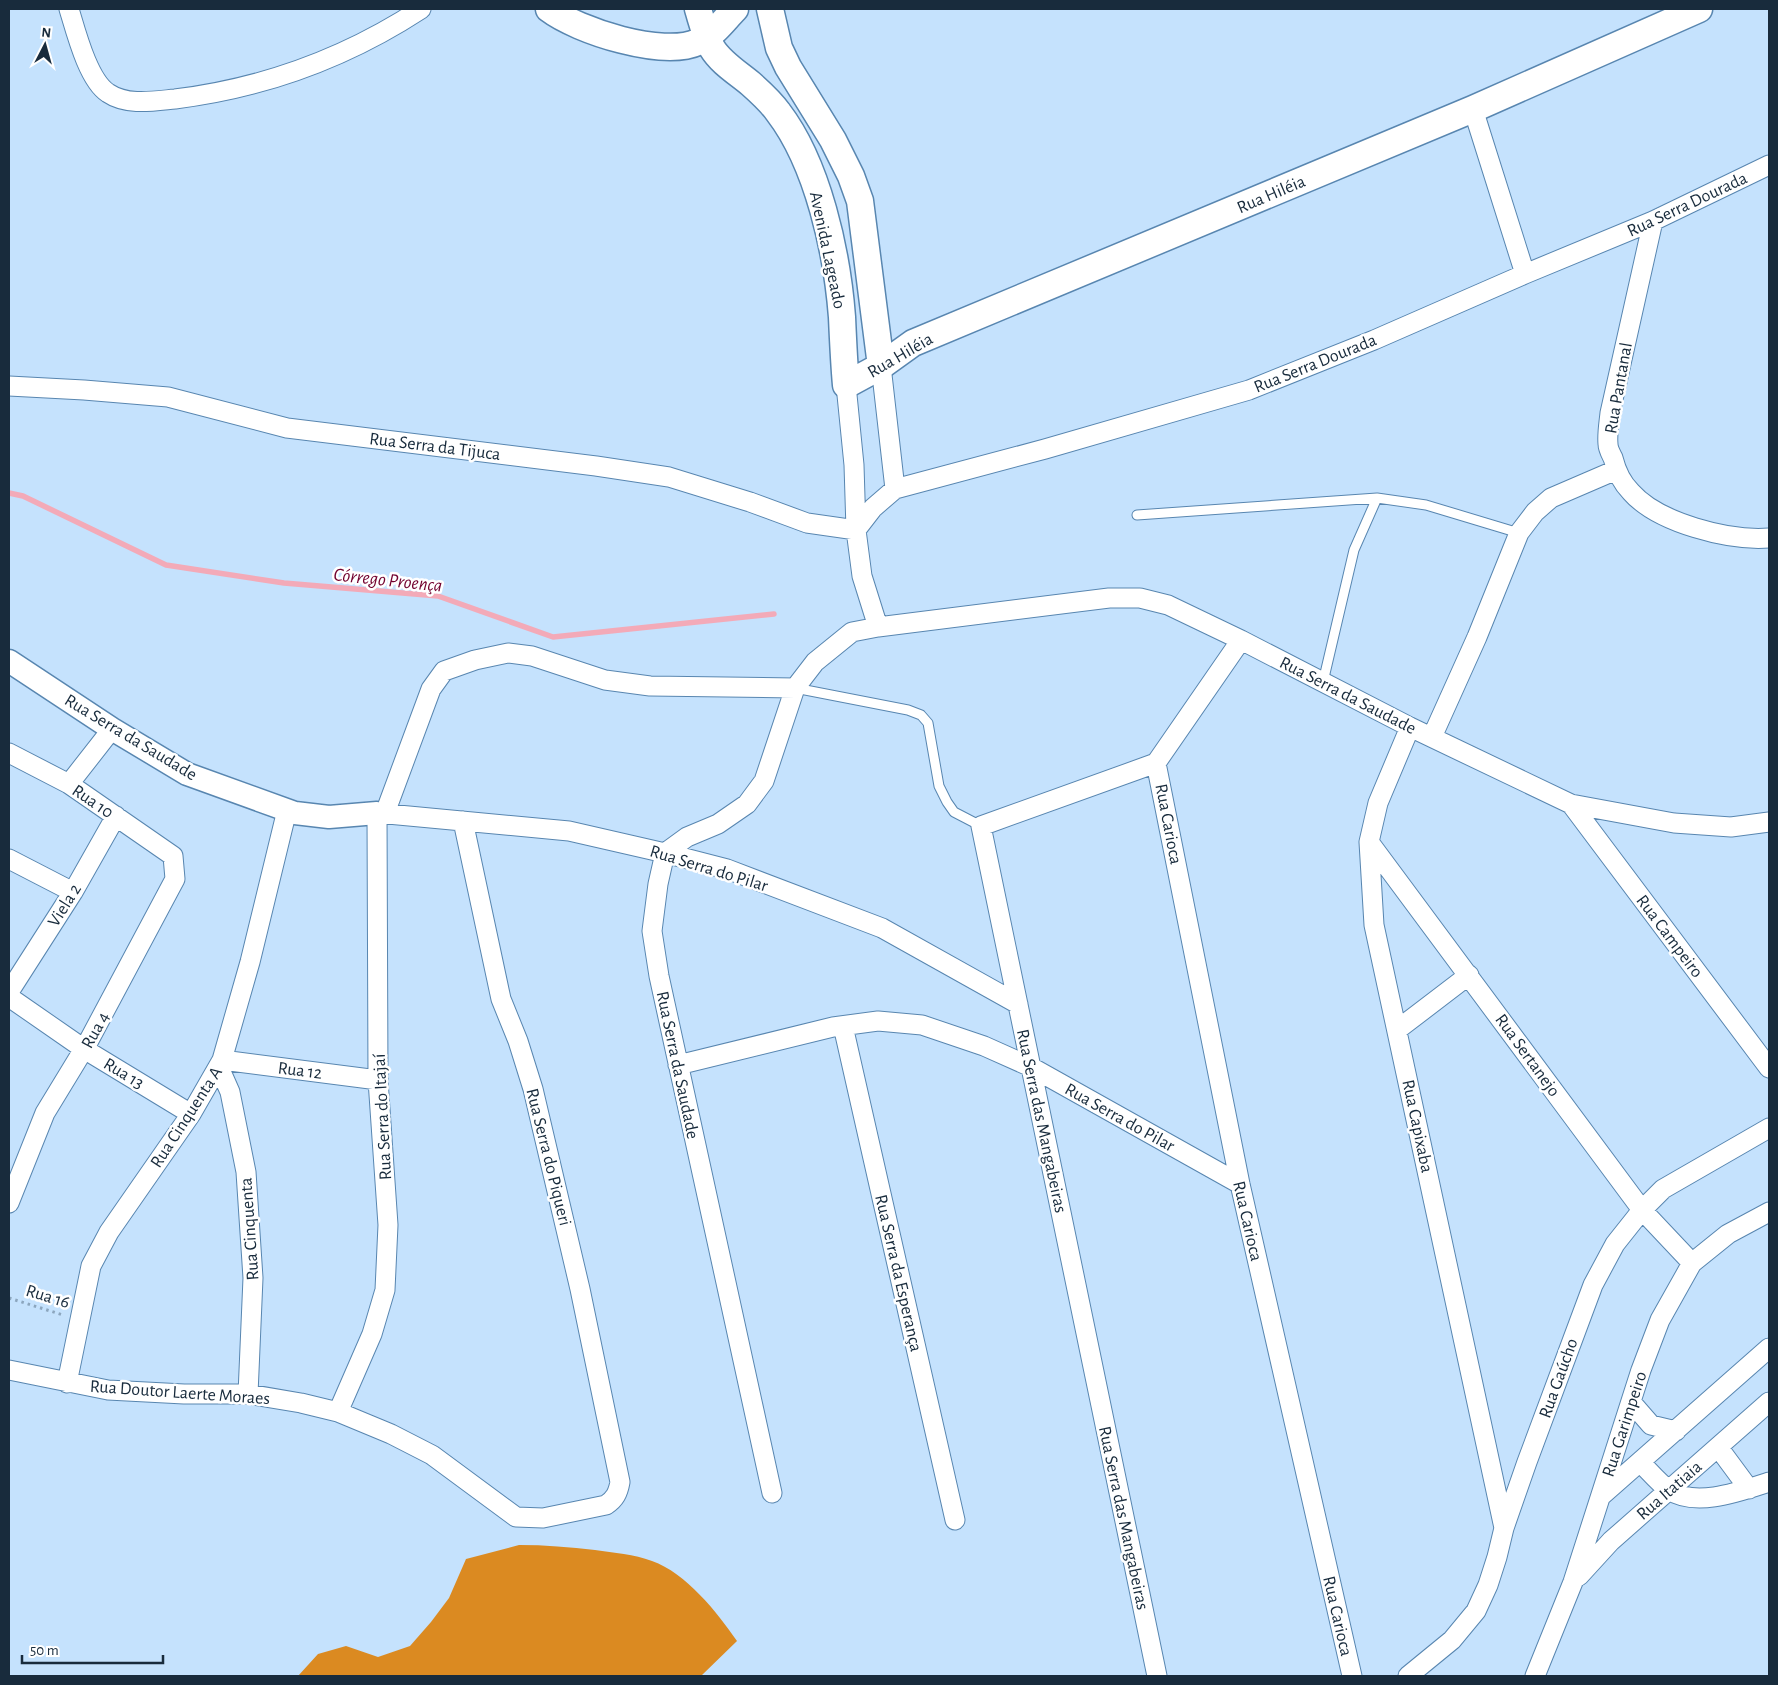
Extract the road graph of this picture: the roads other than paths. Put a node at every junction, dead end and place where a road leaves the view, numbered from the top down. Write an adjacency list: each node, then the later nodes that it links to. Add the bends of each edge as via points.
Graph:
1 (70, 9): 2 (street, via 76,32 101,88 117,98 136,101 201,96 295,72 366,42)
2 (421, 9)
3 (548, 9): 8 (main road, via 591,31 634,42 678,47)
4 (698, 9): 8 (main road, Avenida Lageado)
5 (735, 9): 8 (main road)
6 (770, 9): 13 (main road, Avenida Lageado, via 779,48 833,140 860,201)
7 (1700, 9): 9 (main road, Rua Hiléia)
8 (707, 38): 15 (main road, Avenida Lageado, via 720,58 777,111 792,134 820,196 836,271)
9 (1473, 109): 12 (street); 13 (main road, Rua Hiléia, via 914,343)
10 (1769, 165): 11 (street, Rua Serra Dourada)
11 (1653, 220): 12 (street, Rua Serra Dourada); 16 (street, Rua Pantanal, via 1610,413 1608,444)
12 (1525, 274): 17 (street, Rua Serra Dourada, via 1249,390)
13 (880, 366): 15 (main road, Rua Hiléia); 17 (street, Avenida Lageado)
14 (9, 386): 20 (street, Rua Serra da Tijuca, via 168,397 287,428 670,477 807,523)
15 (846, 386): 20 (street, Avenida Lageado, via 854,465)
16 (1616, 470): 21 (street, via 1551,498); 22 (street, Rua Pantanal, via 1631,492 1671,520 1713,533 1752,539)
17 (895, 489): 20 (street, Rua Serra Dourada, via 873,508)
18 (1377, 498): 19 (lane); 21 (lane, via 1426,506); 26 (lane, via 1354,550)
19 (1137, 515)
20 (856, 530): 23 (street, via 862,576)
21 (1519, 533): 30 (street)
22 (1769, 538)
23 (878, 627): 24 (street, Rua Serra da Saudade, via 1109,598 1140,598 1168,605); 27 (street, via 852,632 815,662)
24 (1241, 640): 26 (street, Rua Serra da Saudade); 32 (street)
25 (9, 661): 28 (street, Rua Serra da Saudade)
26 (1322, 682): 29 (street, Rua Serra da Saudade)
27 (795, 688): 36 (street, via 650,686 605,680 532,656 508,653 475,660 444,670 431,689); 40 (lane, via 920,715 928,723 939,786 947,802 954,812); 42 (street, via 764,781 753,797 718,824 687,837)
28 (112, 728): 33 (street); 35 (street, Rua Serra da Saudade, via 187,774)
29 (1410, 728): 30 (street, Rua Serra da Saudade); 41 (street, Rua Capixaba, via 1378,803)
30 (1432, 737): 34 (street, Rua Serra da Saudade)
31 (9, 753): 33 (street, Rua 10)
32 (1156, 763): 40 (street); 60 (street, Rua Carioca)
33 (70, 784): 37 (street, Rua 10)
34 (1571, 804): 39 (street, Rua Serra da Saudade, via 1674,823 1731,827); 56 (street, Rua Campeiro)
35 (287, 810): 36 (street, Rua Serra da Saudade, via 329,817); 53 (street, Rua Cinquenta A)
36 (381, 813): 38 (street, Rua Serra do Pilar); 57 (street, Rua Serra do Itajaí)
37 (116, 816): 43 (street, Rua 10); 45 (street, Viela 2)
38 (463, 821): 42 (street, Rua Serra do Pilar, via 569,831); 79 (street, Rua Serra do Piqueri, via 501,999 533,1089 580,1289 620,1482)
39 (1769, 822)
40 (981, 826): 49 (street, Rua Serra das Mangabeiras)
41 (1369, 842): 46 (street, Rua Sertanejo); 51 (street, Rua Capixaba, via 1374,925)
42 (665, 853): 49 (street, Rua Serra do Pilar, via 727,870 882,928); 54 (street, Rua Serra da Saudade, via 652,931)
43 (173, 856): 52 (street, Rua 4, via 175,879)
44 (9, 859): 45 (street)
45 (73, 892): 47 (street, Viela 2)
46 (1469, 975): 51 (street); 62 (street, Rua Sertanejo)
47 (9, 992)
48 (9, 997): 52 (street, Rua 13)
49 (1018, 1004): 55 (street, Rua Serra das Mangabeiras)
50 (844, 1026): 54 (street, Rua Serra do Pilar); 55 (street, Rua Serra do Pilar, via 878,1021 922,1025 984,1046); 81 (street, Rua Serra da Esperança)
51 (1397, 1030): 82 (street, Rua Capixaba)
52 (84, 1049): 58 (street, Rua 13); 61 (street, Rua 4, via 45,1113)
53 (221, 1064): 57 (street, Rua 12); 58 (street, Rua Cinquenta A); 68 (street, Rua Cinquenta, via 246,1172 253,1278)
54 (678, 1065): 78 (street, Rua Serra da Saudade)
55 (1031, 1067): 60 (street, Rua Serra do Pilar); 84 (street, Rua Serra das Mangabeiras)
56 (1769, 1068)
57 (378, 1080): 71 (street, Rua Serra do Itajaí, via 388,1225 385,1290 372,1334)
58 (191, 1114): 67 (street, Rua Cinquenta A, via 109,1232 91,1266)
59 (1769, 1128): 62 (street, Rua Gaúcho, via 1663,1189)
60 (1240, 1184): 85 (street, Rua Carioca)
61 (9, 1203)
62 (1642, 1210): 64 (street, Rua Sertanejo); 82 (street, Rua Gaúcho, via 1615,1244 1593,1285)
63 (1769, 1212): 64 (street, Rua Garimpeiro, via 1728,1234)
64 (1692, 1263): 69 (street, Rua Garimpeiro, via 1660,1320)
65 (1769, 1348): 72 (street)
66 (9, 1370): 67 (street, Rua Doutor Laerte Moraes)
67 (67, 1383): 68 (street, Rua Doutor Laerte Moraes, via 140,1393)
68 (248, 1394): 71 (street, Rua Doutor Laerte Moraes)
69 (1631, 1402): 72 (street, via 1652,1425); 80 (street, Rua Garimpeiro)
70 (1769, 1402): 73 (street, Rua Itatiaia)
71 (338, 1412): 79 (street, Rua Doutor Laerte Moraes, via 432,1455 516,1517 543,1518 606,1505)
72 (1676, 1431): 74 (street)
73 (1718, 1447): 76 (street); 77 (street, Rua Itatiaia)
74 (1641, 1463): 77 (street); 80 (street)
75 (1769, 1482): 76 (street)
76 (1749, 1489): 77 (street, via 1707,1498 1691,1498)
77 (1669, 1490): 83 (street, Rua Itatiaia, via 1610,1541)
78 (772, 1493)
79 (616, 1496)
80 (1602, 1496): 83 (street, Rua Garimpeiro)
81 (956, 1520)
82 (1504, 1528): 86 (street, Rua Gaúcho, via 1491,1576 1476,1611 1452,1640)
83 (1573, 1582): 87 (street, Rua Garimpeiro)
84 (1157, 1676)
85 (1352, 1676)
86 (1408, 1676)
87 (1536, 1676)

